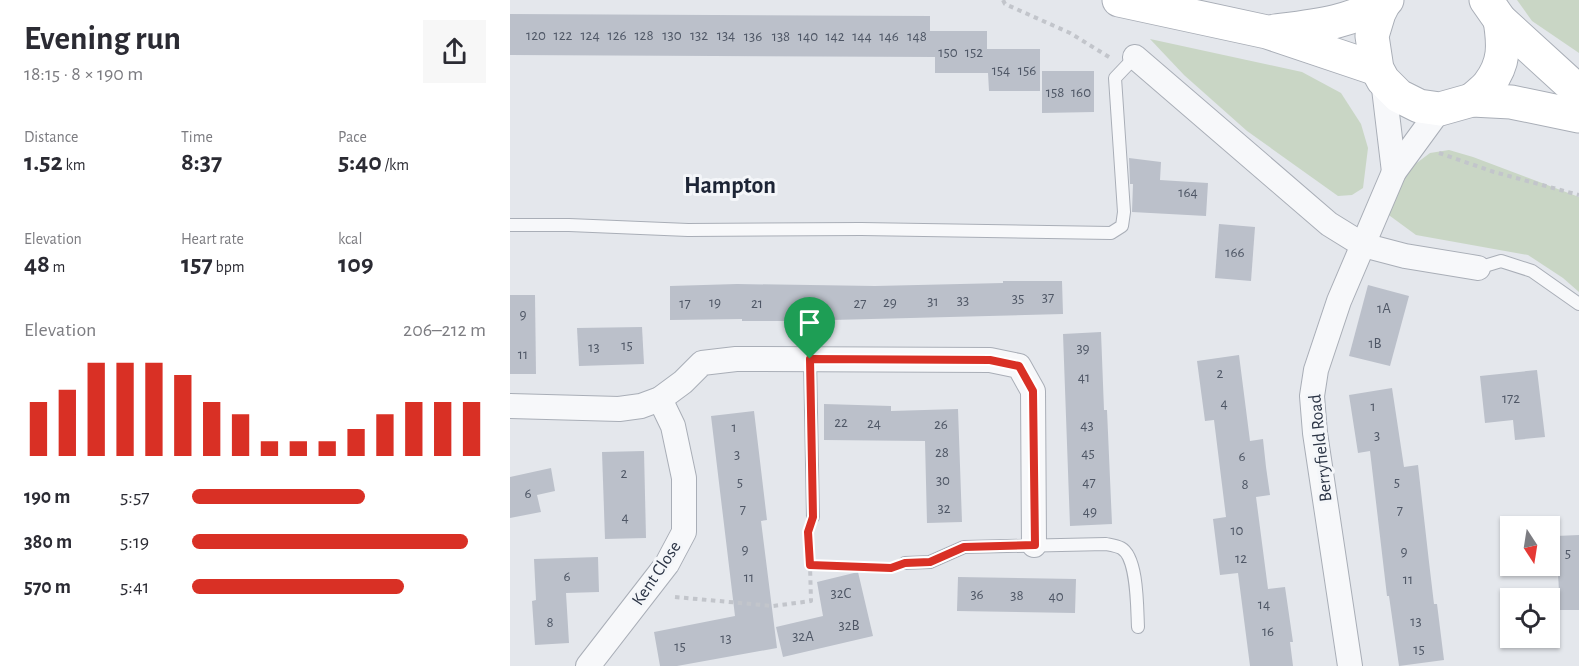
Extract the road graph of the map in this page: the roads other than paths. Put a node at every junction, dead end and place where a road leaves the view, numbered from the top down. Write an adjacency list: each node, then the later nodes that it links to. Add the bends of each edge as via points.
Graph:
1 (1119, 0): 4 (main road)
2 (1386, 1): 4 (main road, via 1352,18); 6 (main road, via 1372,36)
3 (1493, 10): 7 (main road); 8 (main road, via 1504,43 1500,65 1489,85)
4 (1267, 32): 6 (main road)
5 (1130, 62): 12 (lane, via 1115,78 1124,212 1122,226 1111,232); 13 (street, via 1329,224)
6 (1380, 75): 9 (main road, via 1399,96 1419,106); 11 (street, Berryfield Road)
7 (1579, 92)
8 (1472, 100): 9 (main road); 10 (main road, via 1511,102)
9 (1440, 109): 11 (street, Berryfield Road)
10 (1579, 116)
11 (1394, 172): 13 (street, Berryfield Road)
12 (510, 225)
13 (1364, 245): 14 (street); 24 (street, Berryfield Road, via 1339,301 1316,370 1312,396)
14 (1478, 268): 15 (lane, via 1501,261 1532,271)
15 (1579, 304)
16 (810, 359): 17 (street, via 702,363); 19 (lane); 20 (street, via 990,360 1019,366 1033,391)
17 (660, 399): 18 (street, via 619,408); 23 (street, Kent Close, via 674,426 684,478 684,532 667,564)
18 (510, 406)
19 (813, 517)
20 (1035, 545): 21 (lane, via 964,547 930,562); 22 (lane, via 1106,544 1121,548 1129,556 1133,571)
21 (905, 563)
22 (1138, 627)
23 (588, 666)
24 (1350, 666)

